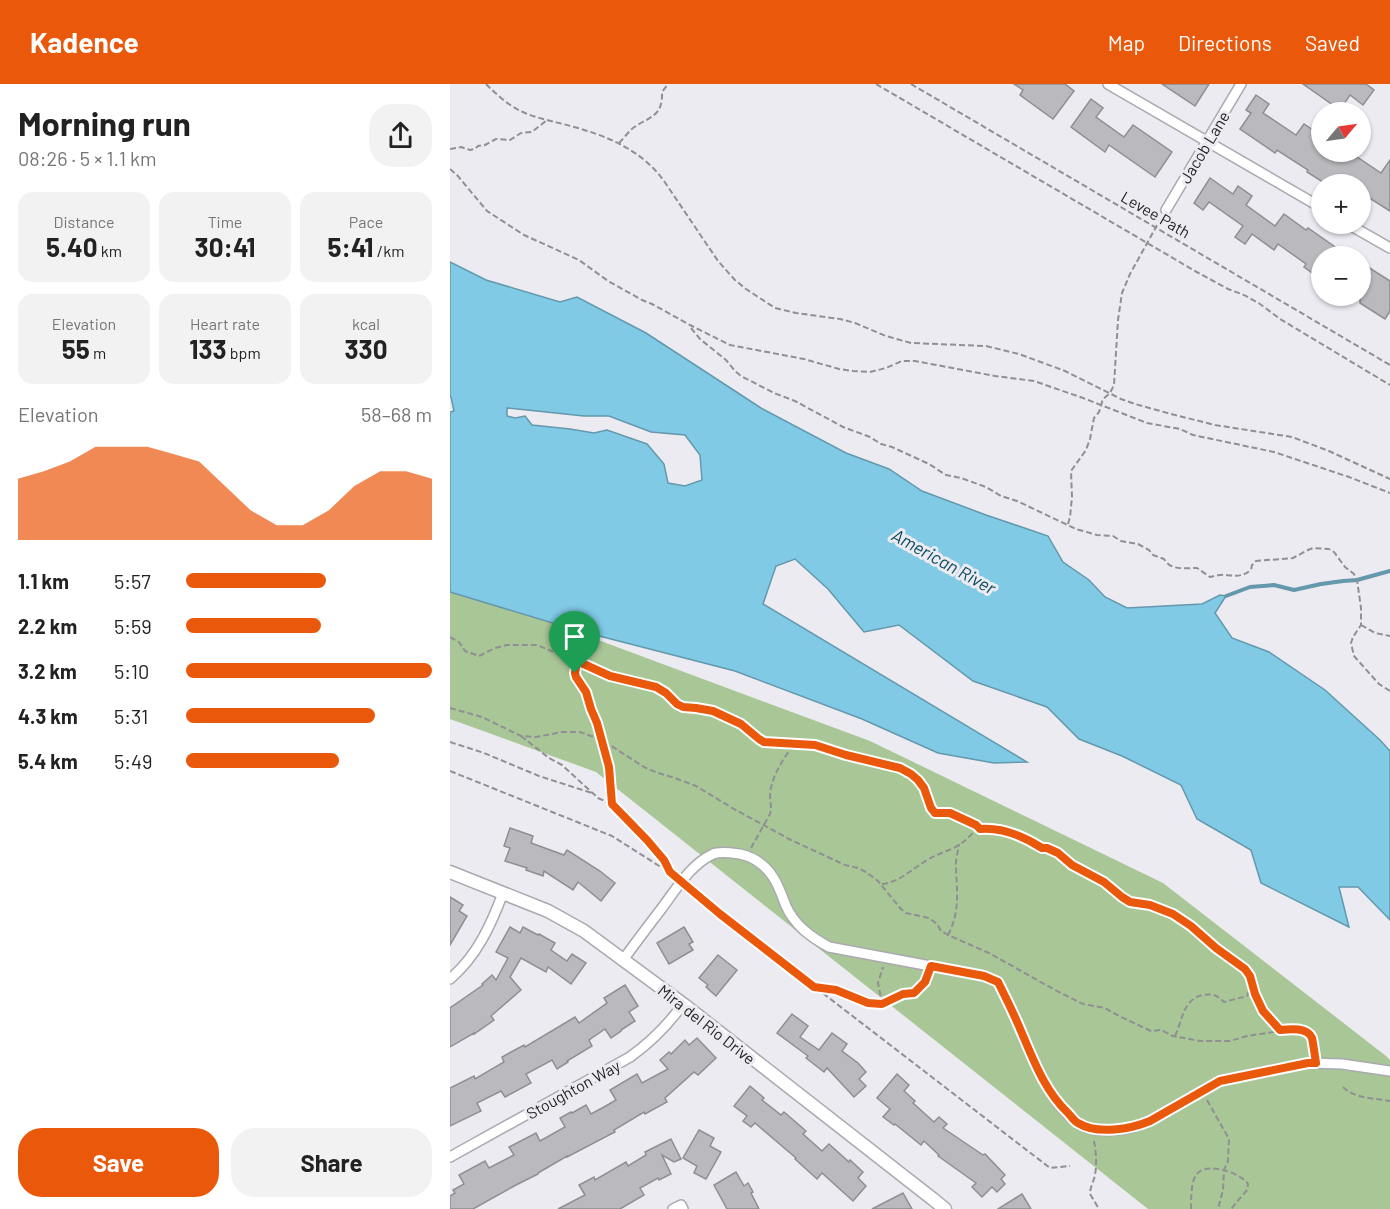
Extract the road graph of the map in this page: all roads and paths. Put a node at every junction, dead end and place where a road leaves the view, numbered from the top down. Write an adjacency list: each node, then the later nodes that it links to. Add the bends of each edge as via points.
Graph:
1 (486, 84): 7 (path, via 509,105)
2 (668, 84): 9 (path, via 653,117 632,129)
3 (876, 84): 16 (path)
4 (911, 84): 14 (path, Levee Path)
5 (1108, 84): 8 (street)
6 (1241, 84): 8 (street, Jacob Lane)
7 (547, 120): 9 (path); 10 (path, via 532,132 520,133 510,140 496,139 470,150)
8 (1207, 142): 12 (street); 13 (street, Jacob Lane)
9 (619, 143): 21 (path, via 656,169 735,280 775,308 855,322 911,343 1003,350 1065,371)
10 (450, 149)
11 (450, 169): 18 (path, via 487,211)
12 (1311, 202)
13 (1166, 210): 14 (path)
14 (1156, 228): 16 (path); 19 (path, Levee Path)
15 (1366, 234): 17 (street)
16 (1148, 242): 20 (path, via 1260,304); 21 (path, via 1122,293)
17 (1390, 248)
18 (690, 325): 22 (path, via 730,345 839,369 870,372 902,361 915,361 1034,381); 25 (path, via 700,339 751,381 946,475 986,487)
19 (1390, 365)
20 (1390, 385)
21 (1110, 393): 22 (path); 23 (path, via 1171,414 1302,440)
22 (1101, 405): 24 (path, via 1147,423 1281,454); 25 (path, via 1086,450 1071,471)
23 (1390, 479)
24 (1390, 493)
25 (1068, 525): 26 (path, via 1138,544 1169,565 1197,568 1210,577 1238,577 1251,570 1256,561 1293,558 1308,550 1329,549 1357,580)
26 (1361, 625): 27 (path); 31 (path, via 1351,643 1354,656)
27 (1390, 636)
28 (450, 638): 30 (path, via 465,651 479,656 501,647 524,644 537,645)
29 (586, 640): 30 (path)
30 (577, 661): 34 (path, via 576,677 586,692); 36 (path, via 610,676 656,687 683,707 713,711 741,724 764,742)
31 (1390, 691)
32 (450, 708): 33 (path, via 482,717)
33 (521, 736): 34 (path, via 580,732); 38 (path, via 562,765)
34 (602, 740): 39 (path); 40 (path, via 644,767 696,786)
35 (450, 742): 38 (path)
36 (793, 745): 40 (path, via 778,768 770,794 772,808); 41 (path, via 815,745 900,768 918,780 935,813 950,813)
37 (450, 771): 45 (path, via 612,836)
38 (592, 793): 39 (path)
39 (612, 804): 45 (path, via 664,860)
40 (764, 826): 43 (path); 47 (path, via 866,872)
41 (978, 827): 42 (path); 54 (path, via 1009,832 1047,848 1130,902 1150,905 1182,919 1245,969)
42 (959, 844): 47 (path, via 891,883); 49 (path, via 956,916)
43 (747, 855): 46 (street, via 715,853); 50 (street, via 773,876 795,923 813,939 829,947)
44 (450, 872): 48 (street, Mira del Rio Drive)
45 (670, 872): 46 (path)
46 (682, 882): 51 (street); 55 (path)
47 (880, 884): 49 (path, via 906,913 929,918)
48 (503, 892): 51 (street, Mira del Rio Drive, via 563,918); 53 (street, via 485,935 464,967)
49 (948, 935): 59 (path, via 1083,1004 1105,1008 1151,1031 1161,1030)
50 (887, 958): 52 (street); 56 (path, via 878,983)
51 (623, 960): 57 (street, Mira del Rio Drive)
52 (931, 966): 56 (path, via 925,982 914,993); 65 (street, via 998,982 1052,1096 1078,1123)
53 (450, 979)
54 (1252, 983): 58 (path, via 1263,1011); 59 (path, via 1247,996 1235,1000 1224,1002 1215,994 1193,998)
55 (814, 987): 56 (path); 67 (path, via 1050,1168)
56 (878, 1004)
57 (683, 1005): 66 (street, Stoughton Way, via 656,1037 630,1057); 71 (street, Mira del Rio Drive)
58 (1280, 1030): 59 (path, via 1230,1041); 60 (path, via 1307,1033 1312,1039)
59 (1175, 1036)
60 (1316, 1063): 61 (street); 63 (street, via 1220,1081)
61 (1390, 1071)
62 (1343, 1087): 64 (path, via 1358,1096)
63 (1200, 1092): 65 (street, via 1139,1126); 68 (path, via 1229,1139)
64 (1390, 1101)
65 (1093, 1129): 72 (path, via 1096,1164 1090,1194)
66 (450, 1157)
67 (1070, 1166)
68 (1224, 1170): 73 (path, via 1202,1170 1197,1174); 74 (path); 75 (path, via 1244,1178 1248,1184)
69 (673, 1209): 70 (street, via 681,1205)
70 (683, 1209)
71 (945, 1209)
72 (1099, 1209)
73 (1191, 1209)
74 (1218, 1209)
75 (1231, 1209)

